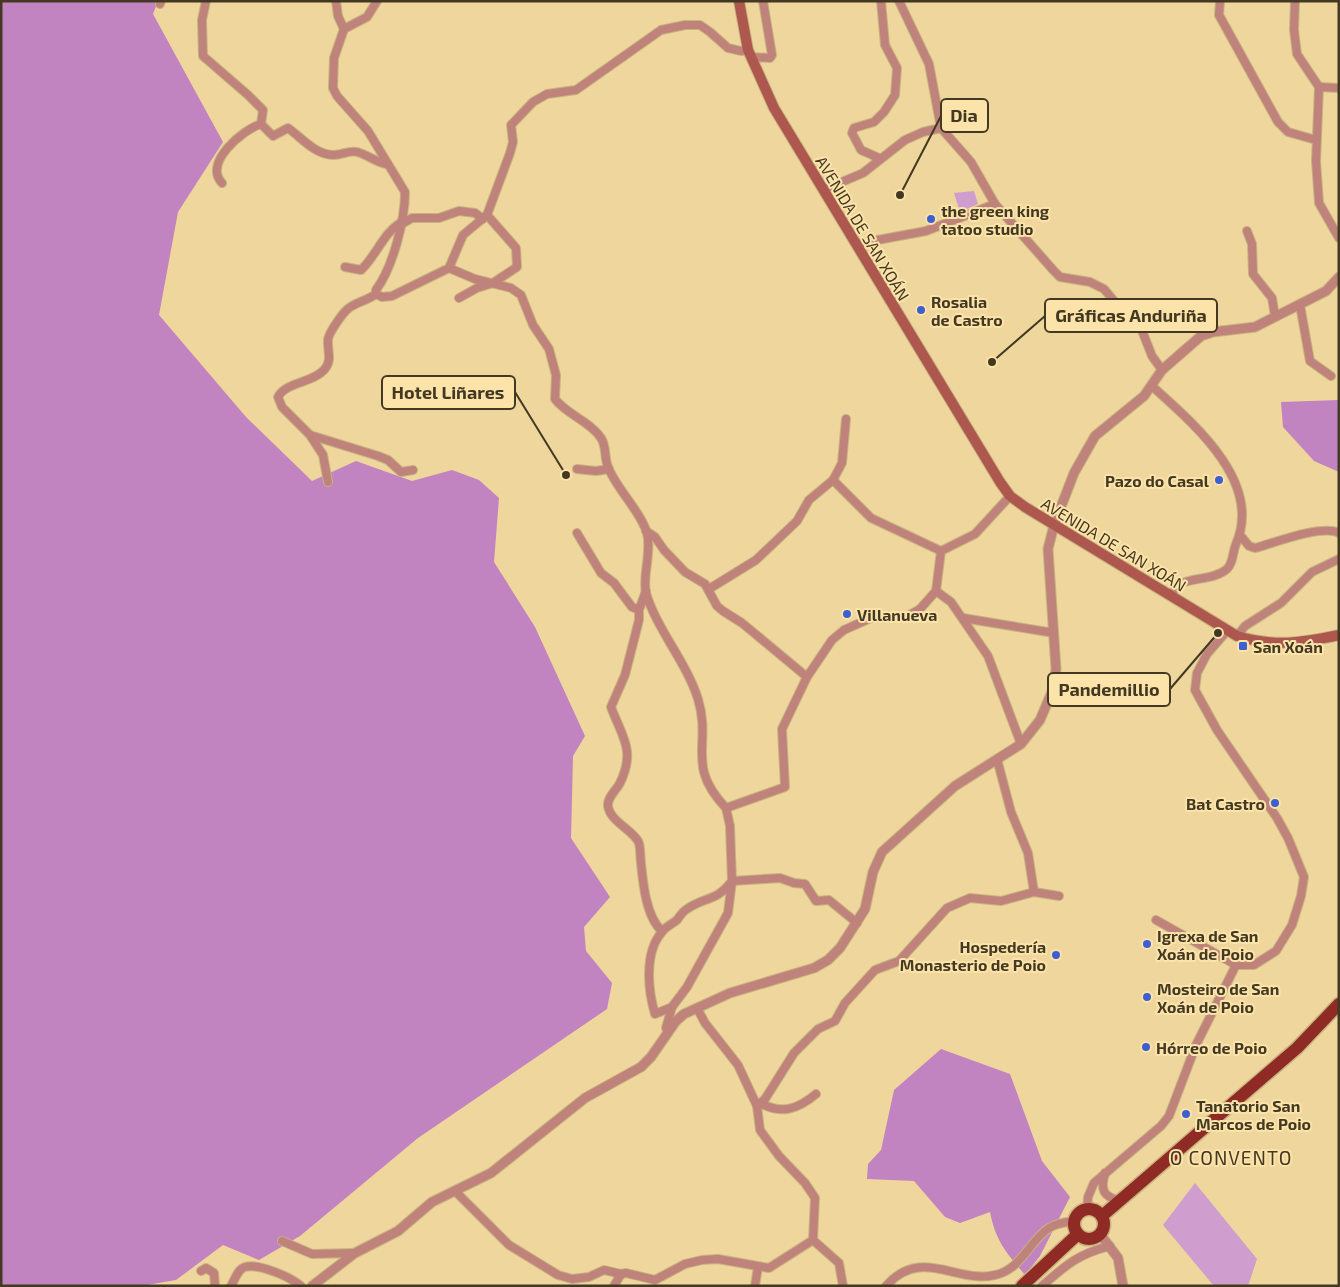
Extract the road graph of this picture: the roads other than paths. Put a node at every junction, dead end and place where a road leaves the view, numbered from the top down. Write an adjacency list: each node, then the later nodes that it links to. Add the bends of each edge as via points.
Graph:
1 (206, 1): 14 (street, via 202,20 203,56 263,110)
2 (336, 1): 10 (street)
3 (377, 1): 10 (street, via 367,17)
4 (739, 1): 11 (main road, AVENIDA DE SAN XOÁN)
5 (763, 1): 11 (street, via 772,55 770,58)
6 (881, 1): 17 (street, via 885,45 897,68 895,95 874,122 854,128 852,133 861,150)
7 (899, 1): 15 (street, via 929,64)
8 (1220, 1): 16 (street, via 1219,15 1278,122 1288,132)
9 (1295, 1): 12 (street, via 1297,54)
10 (344, 29): 18 (street, via 334,58 333,88 368,131)
11 (749, 54): 20 (main road, AVENIDA DE SAN XOÁN, via 774,108); 22 (street, via 728,48 700,25 673,27 661,30 576,90 547,94 533,102 511,125 513,142 510,153)
12 (1319, 87): 13 (street); 16 (street)
13 (1339, 88)
14 (261, 124): 18 (street, via 273,136 288,128 302,141 327,154 356,152 374,162); 19 (street, via 251,127 219,159 216,170)
15 (941, 128): 17 (street, via 905,140); 21 (street, via 971,162)
16 (1316, 140): 25 (street, via 1319,203)
17 (879, 158): 20 (street, via 863,173)
18 (386, 164): 23 (street, via 405,192)
19 (222, 184)
20 (823, 190): 26 (main road, AVENIDA DE SAN XOÁN)
21 (995, 204): 26 (street, via 926,231); 35 (street, via 1060,277 1098,284 1134,318)
22 (485, 217): 23 (street, via 459,211 439,218 412,218); 28 (street, via 463,235); 30 (street, via 516,248 518,259 517,267)
23 (400, 224): 27 (street, via 393,228 361,270); 31 (street, via 395,250)
24 (1247, 231): 34 (street, via 1252,244 1253,274 1272,298)
25 (1339, 238)
26 (856, 244): 45 (main road, AVENIDA DE SAN XOÁN)
27 (345, 267)
28 (449, 268): 30 (street); 31 (street, via 392,296)
29 (1339, 277): 33 (street, via 1326,291)
30 (493, 283): 32 (street); 41 (street, via 521,295 532,326 550,349 556,376 555,399 562,409 601,438)
31 (376, 294): 39 (street, via 348,308 332,329 327,342 330,359 323,372 281,392 278,397 282,407)
32 (459, 298)
33 (1300, 305): 34 (street); 36 (street, via 1310,361)
34 (1275, 316): 35 (street, via 1255,327 1201,336)
35 (1162, 370): 37 (street)
36 (1331, 376)
37 (1152, 387): 46 (street, via 1095,436 1074,473); 50 (street, via 1208,440 1226,464 1236,484 1240,504)
38 (846, 419): 43 (street, via 842,463)
39 (310, 434): 42 (street, via 388,460 401,472); 44 (street, via 322,455)
40 (577, 469): 41 (street)
41 (609, 469): 47 (street)
42 (413, 470)
43 (833, 480): 51 (street, via 871,518); 53 (street, via 809,500 797,522 756,560)
44 (328, 482)
45 (1010, 496): 46 (main road, AVENIDA DE SAN XOÁN); 51 (street, via 975,534)
46 (1054, 525): 56 (main road, AVENIDA DE SAN XOÁN); 59 (street, via 1048,549)
47 (646, 531): 53 (street, via 685,572); 54 (street, via 649,555)
48 (577, 533): 57 (street, via 601,573)
49 (1339, 533): 50 (street, via 1320,531 1255,548)
50 (1240, 535): 56 (street, via 1232,563 1226,570 1180,584)
51 (941, 551): 55 (street)
52 (1339, 559): 60 (street, via 1312,572 1281,603)
53 (709, 589): 62 (street, via 717,606 742,622)
54 (646, 591): 57 (street); 65 (street, via 690,678 702,727 702,767 706,782)
55 (936, 591): 58 (street, via 951,602); 62 (street, via 920,610 906,617 872,618 844,630 832,640)
56 (1170, 595): 60 (main road, AVENIDA DE SAN XOÁN)
57 (639, 610): 71 (street, via 640,620 625,675 611,707 628,750 620,783 608,806 611,814 639,841 643,879 654,919)
58 (963, 618): 59 (street); 63 (street, via 988,656)
59 (1054, 633): 63 (street, via 1054,687 1040,720)
60 (1232, 634): 61 (main road, via 1284,644); 72 (street, via 1208,654 1197,673 1195,690 1217,730 1277,818 1304,877 1292,924 1276,951 1254,965)
61 (1339, 635)
62 (806, 677): 65 (street, via 782,729 785,787)
63 (1021, 744): 64 (street)
64 (997, 759): 67 (street, via 1011,812 1028,853); 70 (street, via 955,786 889,843 877,860 865,909)
65 (726, 808): 66 (street, via 730,826)
66 (732, 881): 70 (street, via 780,878 794,884 805,884 816,900 829,900); 71 (street, via 723,893 685,909); 74 (street, via 728,913 687,987)
67 (1034, 892): 68 (street); 78 (street, via 1001,901 970,898 947,908 899,961 875,970 845,1003 835,1021 818,1029 794,1053 765,1100)
68 (1059, 896)
69 (1156, 920): 72 (street)
70 (857, 922): 75 (street, via 828,960 814,968 730,993)
71 (662, 931): 74 (street, via 653,952 650,997 655,1014)
72 (1236, 965): 79 (street, via 1196,1045 1165,1121)
73 (1339, 1004): 81 (highway, via 1297,1048)
74 (672, 1007): 76 (street, via 666,1028)
75 (697, 1008): 76 (street, via 684,1014); 78 (street, via 738,1065)
76 (668, 1032): 80 (street, via 641,1067 586,1098 491,1173)
77 (816, 1094): 78 (street, via 793,1109 781,1110)
78 (758, 1104): 87 (street, via 760,1130 815,1198)
79 (1106, 1171): 81 (street, via 1101,1187 1103,1192); 82 (street, via 1090,1190)
80 (456, 1191): 90 (street, via 432,1202 398,1231); 93 (street, via 509,1245 558,1275 572,1279 604,1270)
81 (1120, 1201): 83 (highway)
82 (1087, 1210): 83 (highway); 84 (highway, via 1079,1213)
83 (1102, 1216): 86 (highway, via 1104,1224)
84 (1075, 1221): 85 (highway); 101 (street, via 1051,1226 1023,1258 994,1276 927,1267 899,1274)
85 (1078, 1234): 86 (highway, via 1092,1239); 102 (highway)
86 (1100, 1234): 89 (street)
87 (813, 1240): 91 (street, via 769,1268); 100 (street, via 839,1263)
88 (282, 1241): 90 (street, via 312,1254)
89 (1110, 1246): 103 (street, via 1086,1252); 104 (street, via 1118,1258)
90 (355, 1253): 97 (street)
91 (758, 1267): 93 (street, via 718,1259 685,1264 654,1280); 99 (street)
92 (201, 1271): 94 (street, via 206,1268 214,1273)
93 (621, 1274): 98 (street)
94 (216, 1286)
95 (231, 1286): 96 (street, via 239,1271 255,1267 290,1278)
96 (301, 1286)
97 (312, 1286)
98 (614, 1286)
99 (755, 1286)
100 (843, 1286)
101 (886, 1286)
102 (1022, 1286)
103 (1042, 1286)
104 (1123, 1286)

